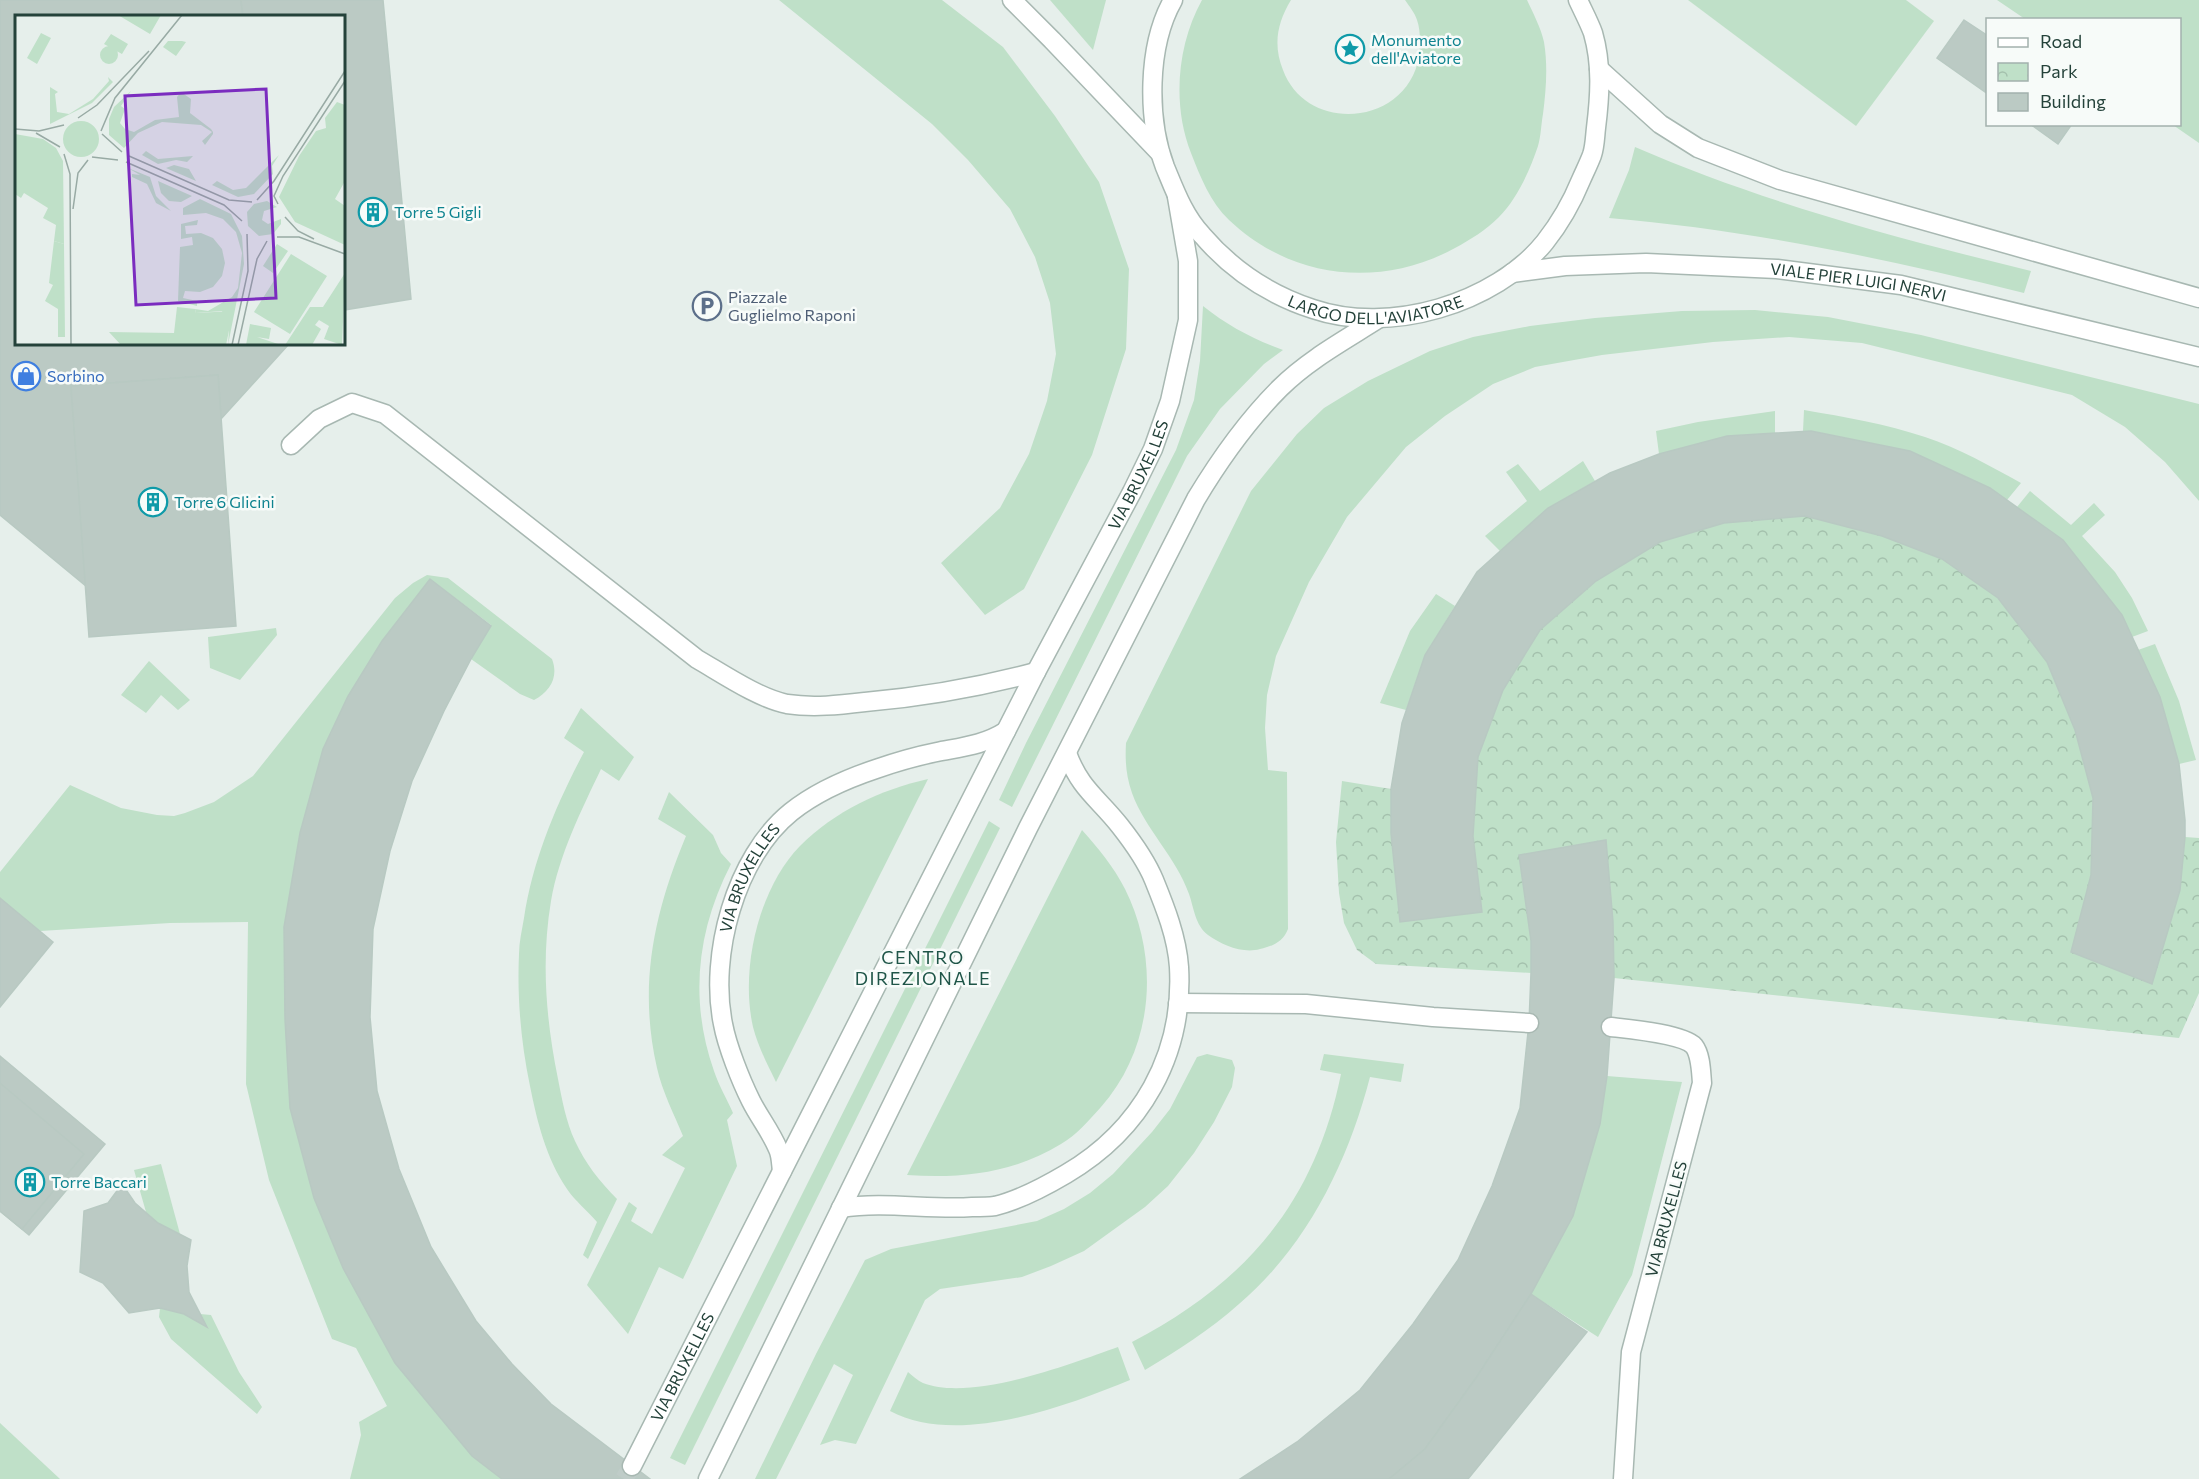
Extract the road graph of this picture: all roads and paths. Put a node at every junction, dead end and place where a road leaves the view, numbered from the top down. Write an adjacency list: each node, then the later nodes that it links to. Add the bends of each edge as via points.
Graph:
1 (1012, 0): 5 (street)
2 (1173, 0): 5 (street, LARGO DELL'AVIATORE, via 1156,50 1151,103)
3 (1578, 0): 4 (street, LARGO DELL'AVIATORE, via 1593,34)
4 (1599, 69): 7 (street, LARGO DELL'AVIATORE, via 1593,152 1570,207 1544,243); 8 (street, via 1660,124 1698,148 1780,180)
5 (1160, 153): 6 (street, LARGO DELL'AVIATORE)
6 (1177, 197): 9 (street, LARGO DELL'AVIATORE, via 1201,234 1239,271 1273,293 1315,310); 12 (street, VIA BRUXELLES, via 1188,261 1188,320 1170,401 1132,492)
7 (1512, 273): 9 (street, LARGO DELL'AVIATORE, via 1473,296 1428,312); 10 (street, VIALE PIER LUIGI NERVI, via 1565,266 1646,263 1777,269 1901,285)
8 (2199, 298)
9 (1378, 319): 14 (street, via 1319,356 1281,388 1219,461)
10 (2199, 357)
11 (291, 445): 12 (street, via 319,419 352,403 385,414 697,660 748,689 787,704 829,706 905,699)
12 (1036, 672): 13 (street, VIA BRUXELLES)
13 (1006, 731): 18 (street, VIA BRUXELLES); 18 (street, VIA BRUXELLES, via 981,744 875,769 814,795 789,813 749,866 721,948 723,1025 751,1102 778,1150)
14 (1067, 753): 15 (street, via 1082,784 1120,826 1153,877 1179,965); 19 (street)
15 (1178, 1003): 16 (street, via 1306,1004); 19 (street, via 1171,1045 1159,1077 1121,1132 1077,1168 994,1206)
16 (1529, 1023)
17 (1611, 1027): 22 (street, VIA BRUXELLES, via 1679,1038 1694,1046 1702,1083 1632,1352)
18 (782, 1171): 20 (street, VIA BRUXELLES)
19 (841, 1208): 21 (street)
20 (632, 1466)
21 (708, 1479)
22 (1623, 1479)

